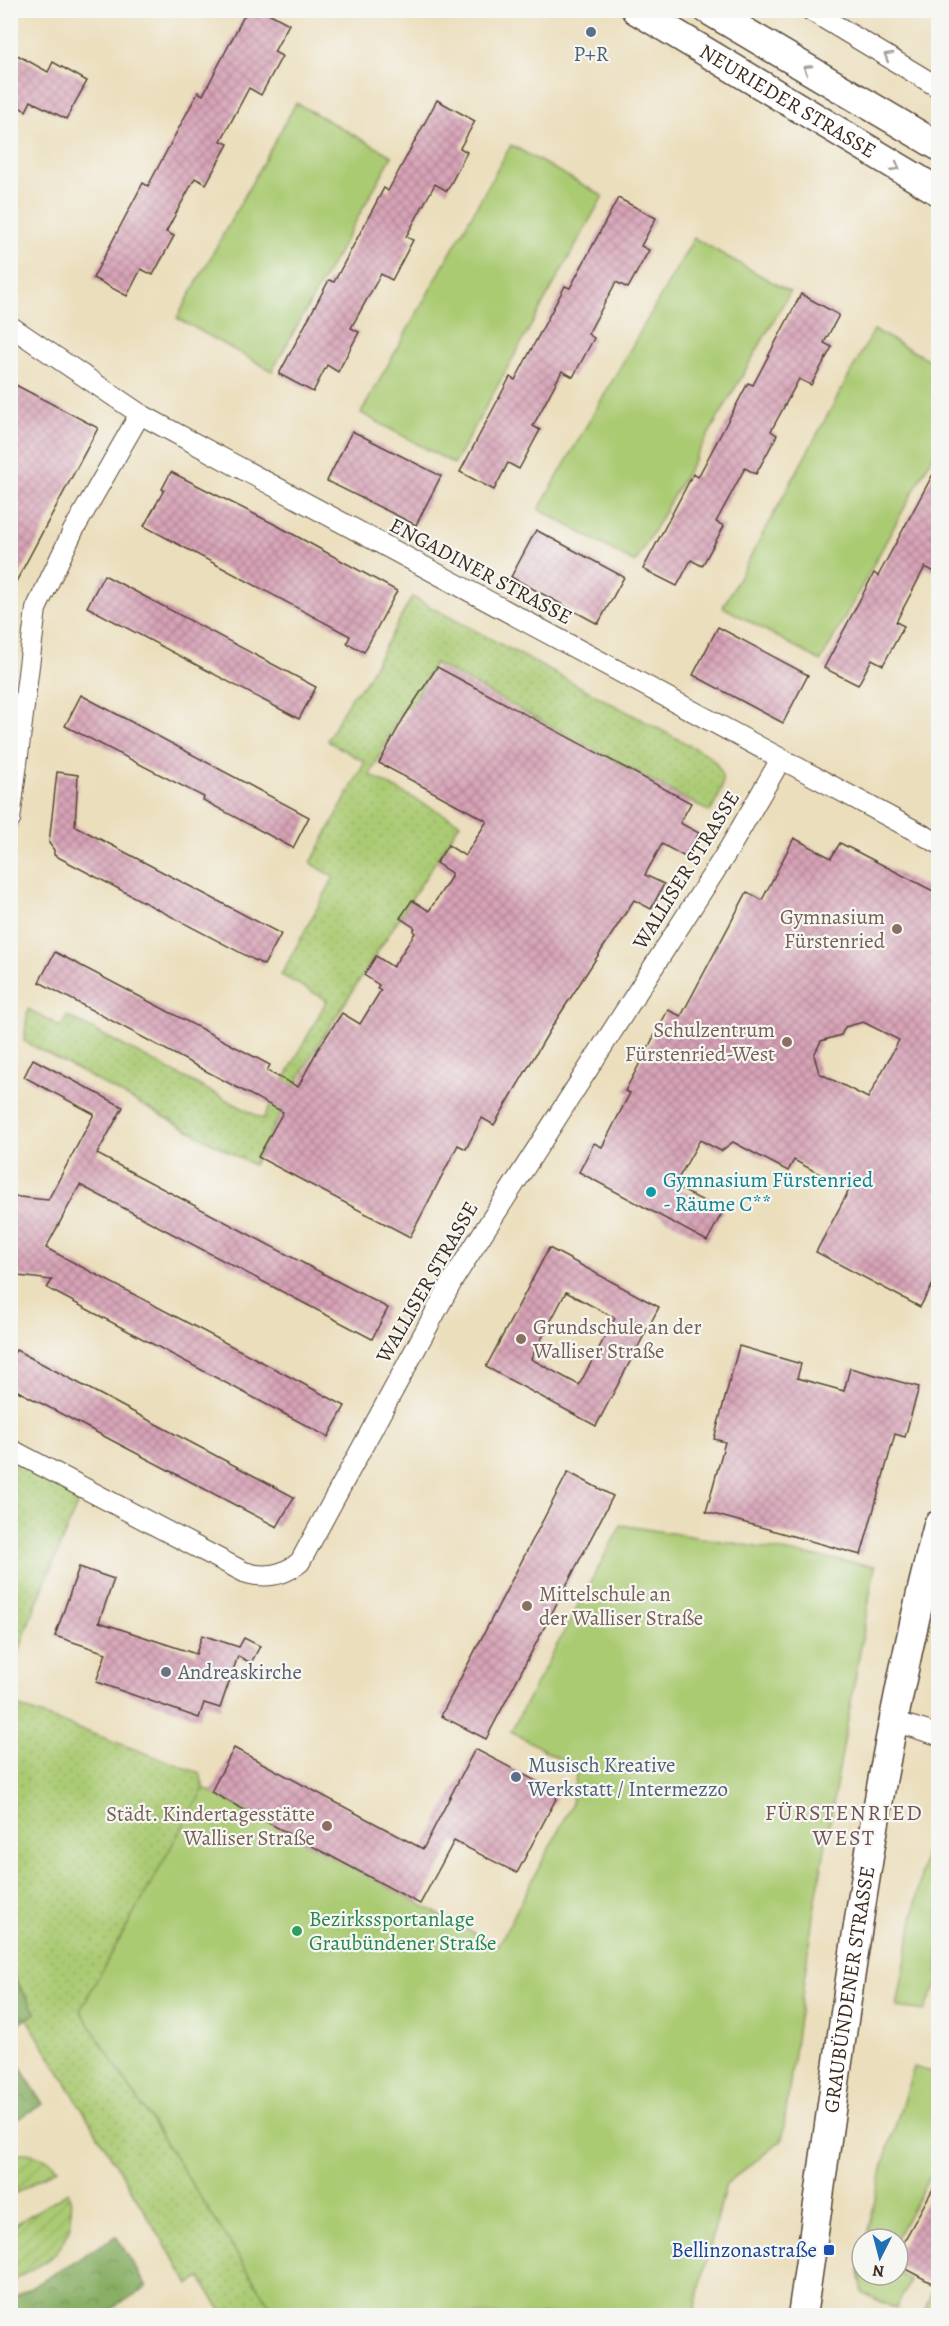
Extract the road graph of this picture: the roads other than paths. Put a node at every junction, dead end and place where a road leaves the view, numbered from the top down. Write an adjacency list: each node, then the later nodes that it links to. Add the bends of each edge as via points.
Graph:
1 (636, 10): 6 (street, NEURIEDER STRASSE, one-way to 6)
2 (708, 10): 5 (street, NEURIEDER STRASSE, one-way to 2)
3 (810, 10): 4 (street, one-way to 3)
4 (939, 87)
5 (939, 146)
6 (939, 191)
7 (10, 326): 8 (street, ENGADINER STRASSE)
8 (140, 414): 9 (street, ENGADINER STRASSE); 10 (street, via 73,531 36,609)
9 (781, 759): 11 (street, ENGADINER STRASSE); 12 (street, WALLISER STRASSE, via 729,849 454,1278 300,1562 272,1576 244,1572)
10 (10, 820)
11 (939, 843)
12 (10, 1449)
13 (939, 1525): 14 (street, GRAUBÜNDENER STRASSE)
14 (893, 1721): 15 (street); 16 (street, GRAUBÜNDENER STRASSE, via 864,1889)
15 (939, 1735)
16 (804, 2315)

